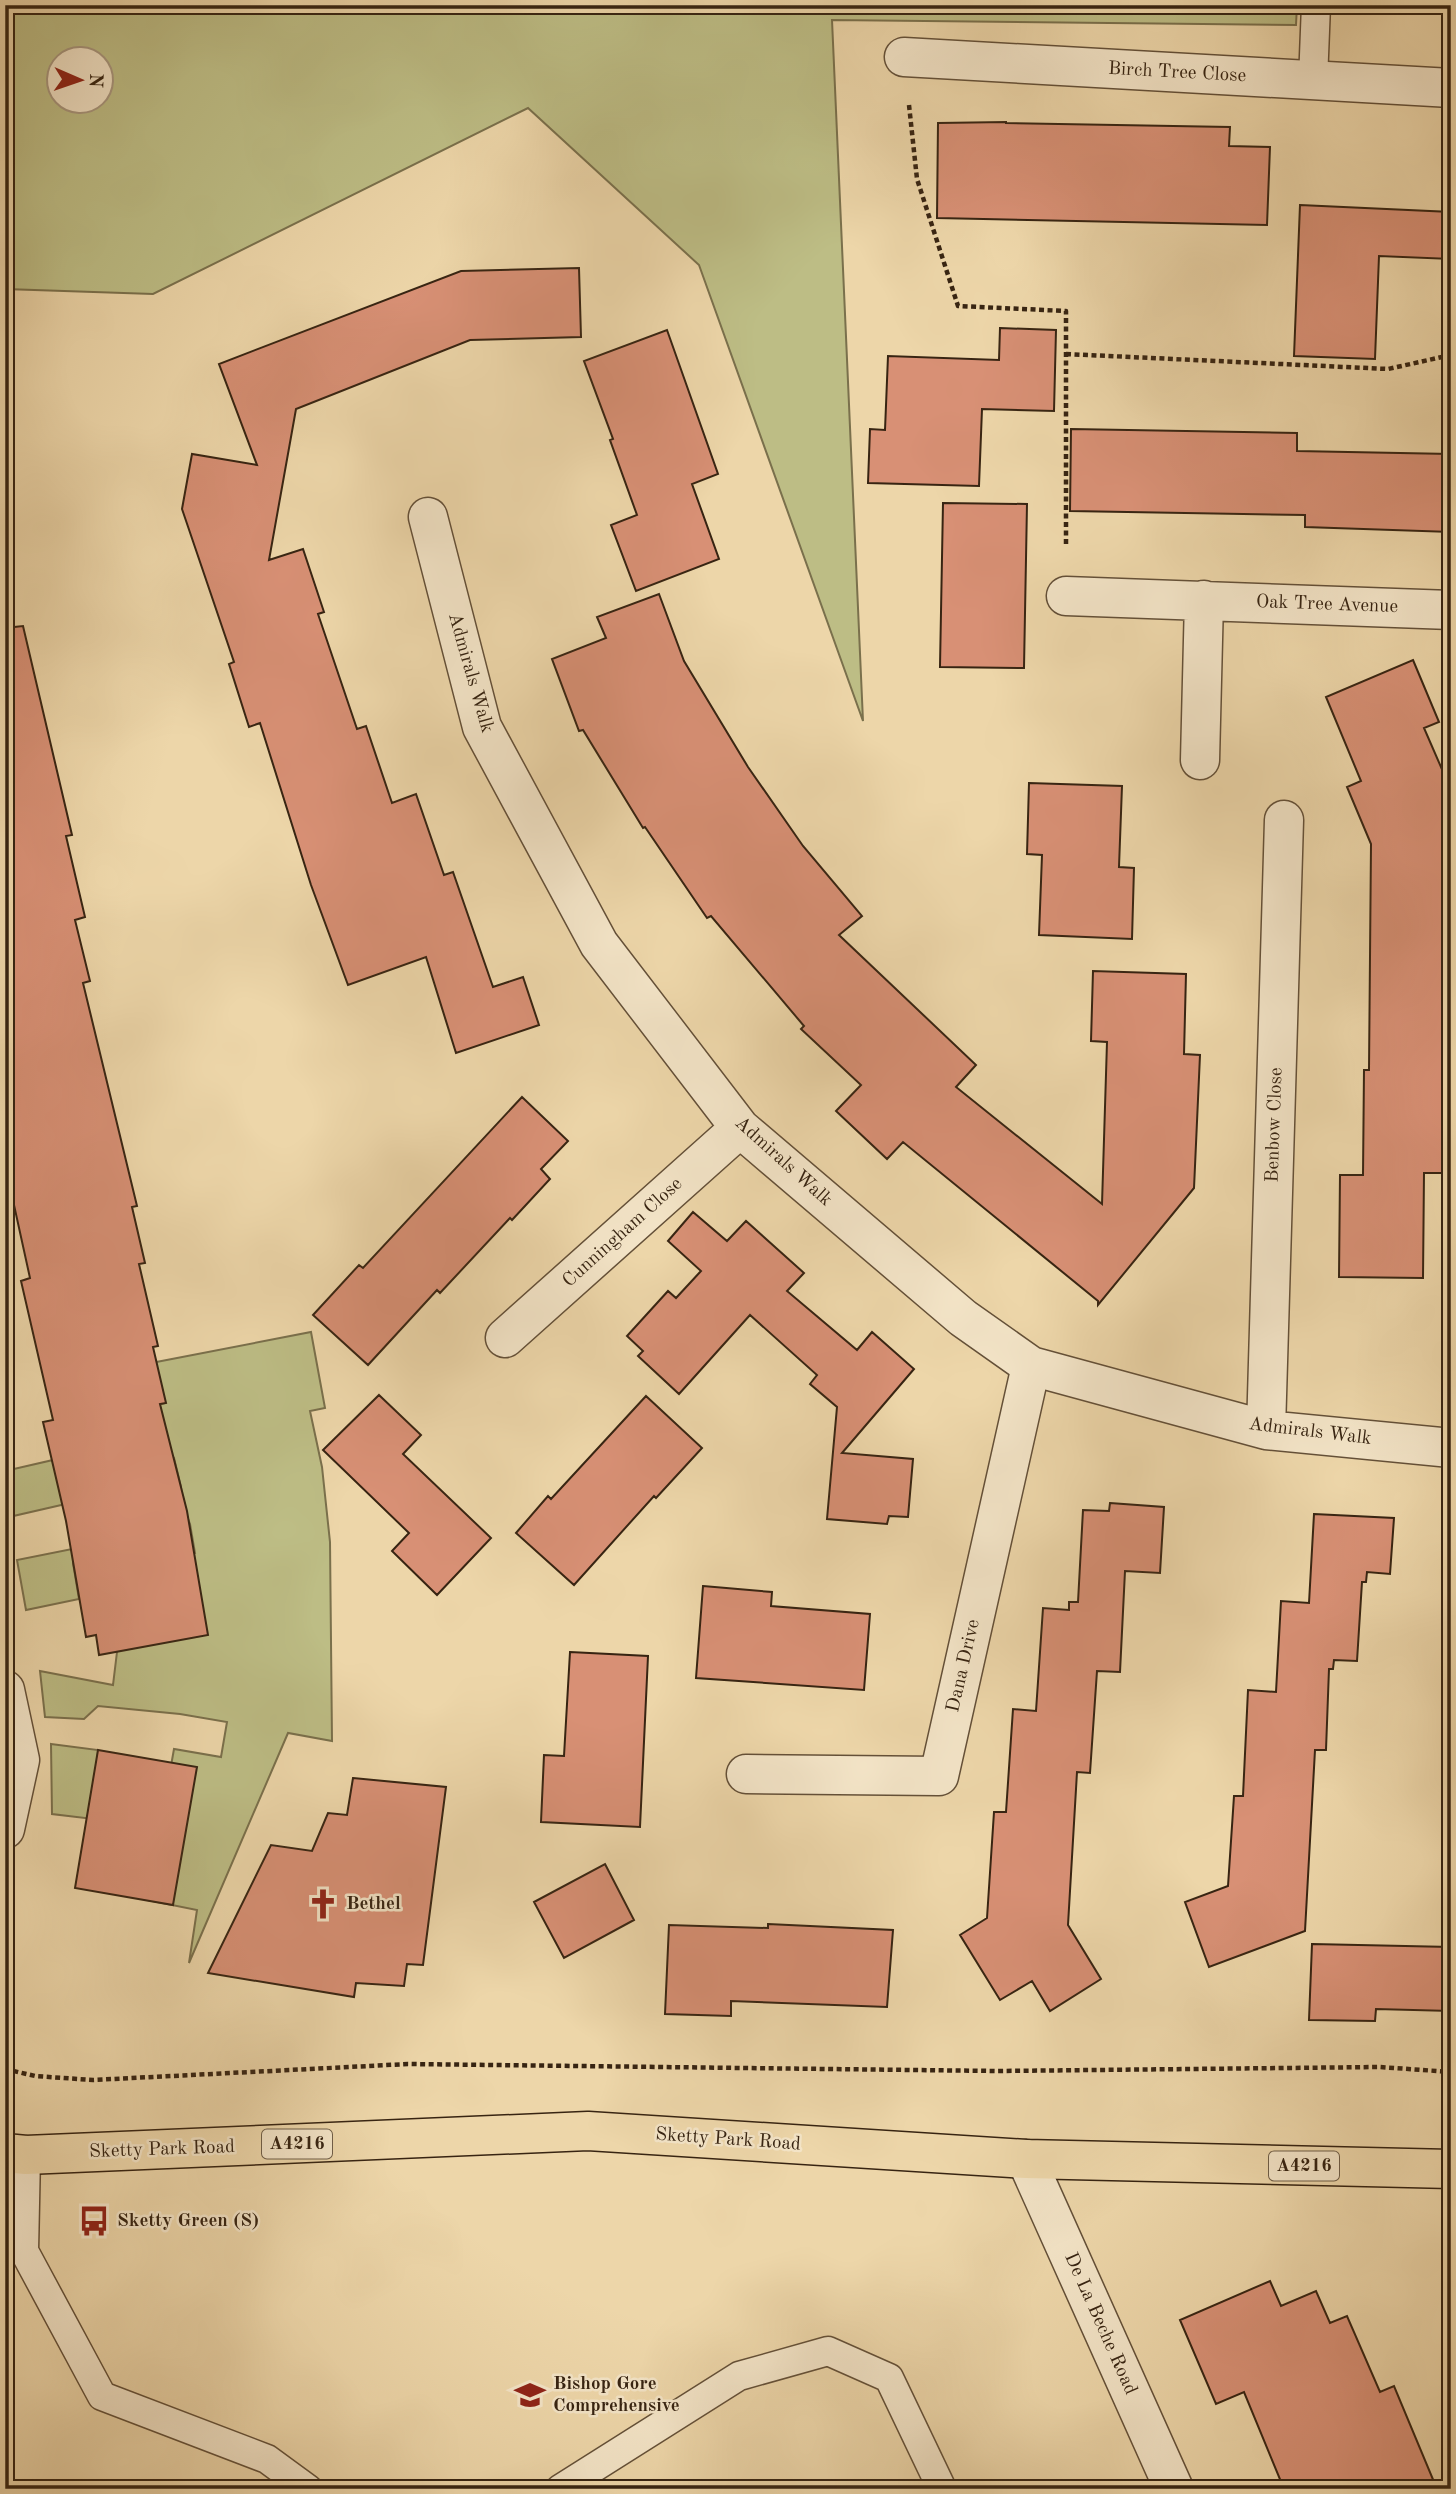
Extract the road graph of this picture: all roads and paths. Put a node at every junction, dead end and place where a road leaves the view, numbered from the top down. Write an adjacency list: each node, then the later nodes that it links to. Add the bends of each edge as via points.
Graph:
1 (1316, 5): 3 (lane)
2 (904, 57): 3 (street, Birch Tree Close); 5 (path, via 917,178 958,306 1066,311)
3 (1313, 81): 4 (street, Birch Tree Close)
4 (1451, 88)
5 (1066, 354): 6 (path, via 1388,369); 8 (path)
6 (1451, 355)
7 (428, 517): 13 (street, Admirals Walk, via 482,727 599,944)
8 (1066, 596): 9 (street, Oak Tree Avenue)
9 (1204, 600): 10 (street, Oak Tree Avenue); 11 (street)
10 (1451, 610)
11 (1199, 760)
12 (1283, 820): 16 (street, Benbow Close)
13 (740, 1128): 14 (street, Cunningham Close); 15 (street, Admirals Walk, via 963,1318)
14 (505, 1338)
15 (1031, 1366): 16 (street, Admirals Walk); 19 (street, Dana Drive, via 939,1776)
16 (1266, 1430): 17 (street, Admirals Walk)
17 (1451, 1448)
18 (5, 1690): 20 (street, via 20,1760)
19 (746, 1774)
20 (5, 1829)
21 (5, 2069): 22 (path, via 93,2080 408,2064 998,2071 1380,2067)
22 (1451, 2072)
23 (16, 2154): 24 (main road, Sketty Park Road / A4216, via 588,2131); 26 (lane, via 24,2251 102,2396 267,2459)
24 (1026, 2159): 25 (main road, Sketty Park Road / A4216); 29 (street, De La Beche Road)
25 (1451, 2169)
26 (308, 2489)
27 (560, 2489): 28 (lane, via 739,2376 828,2351 890,2378)
28 (942, 2489)
29 (1174, 2489)

